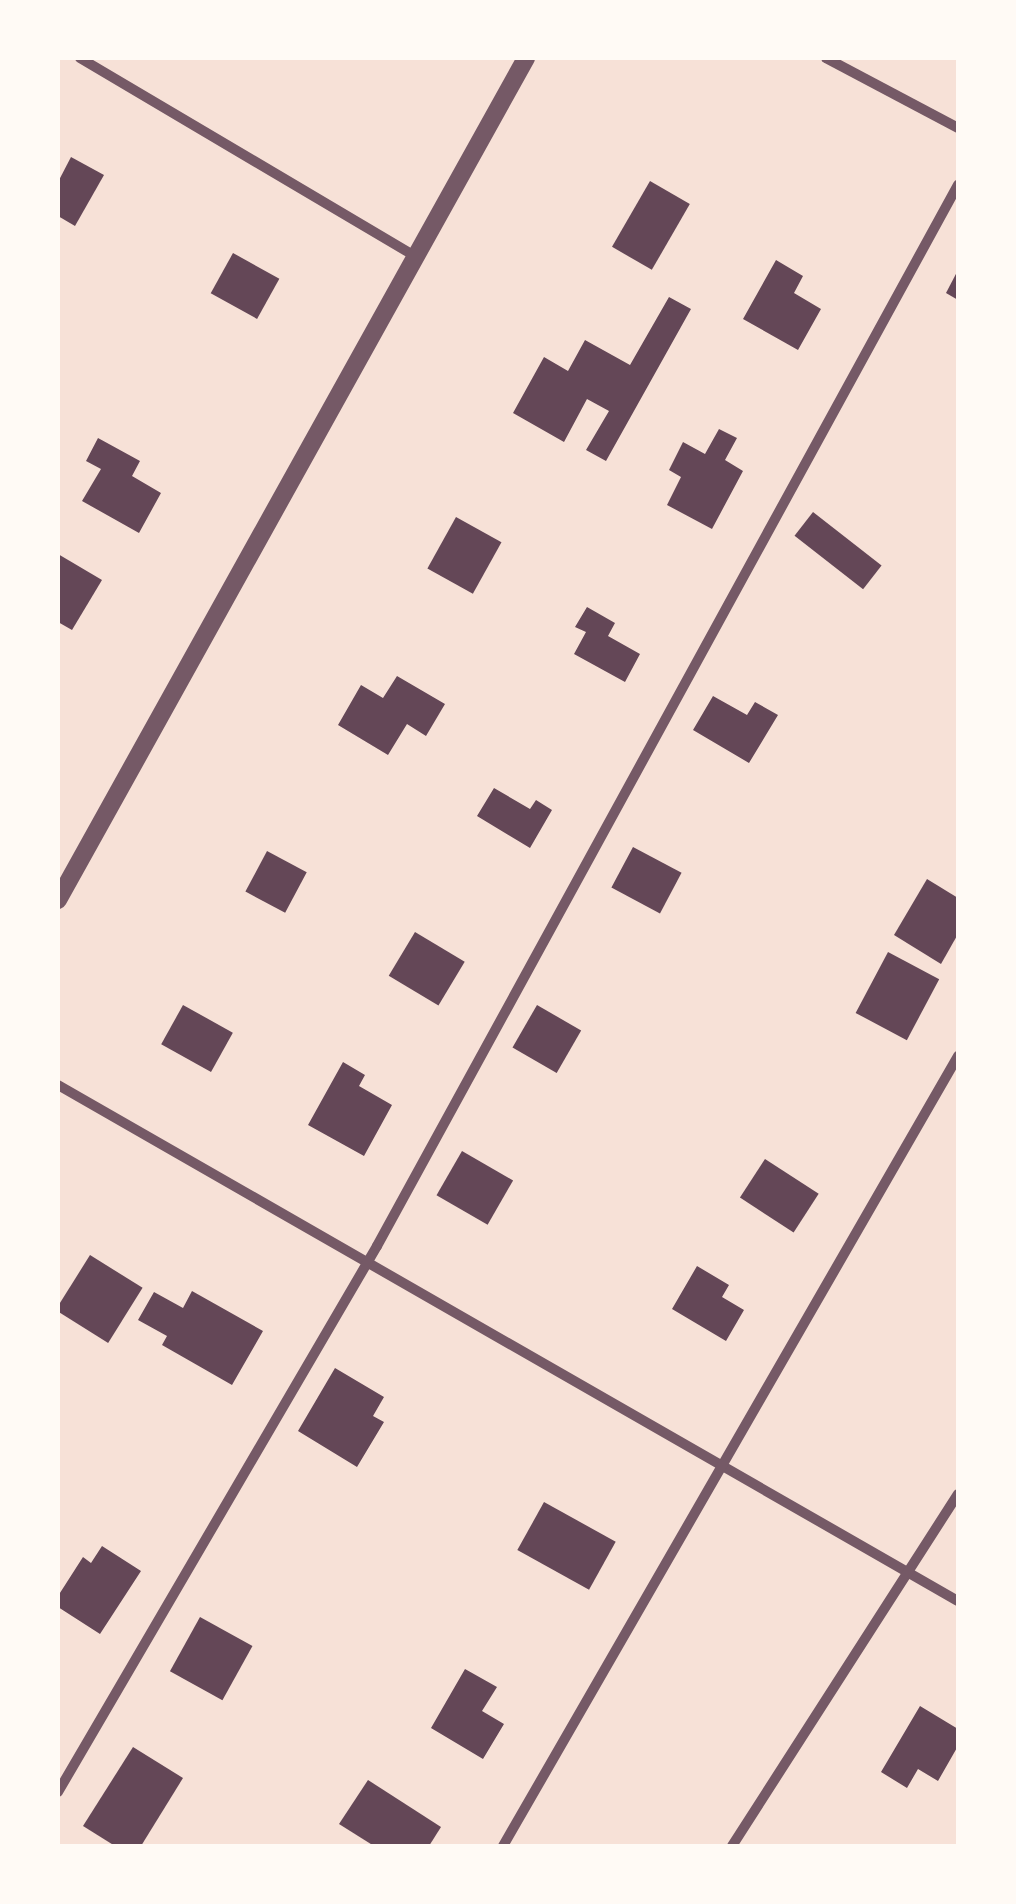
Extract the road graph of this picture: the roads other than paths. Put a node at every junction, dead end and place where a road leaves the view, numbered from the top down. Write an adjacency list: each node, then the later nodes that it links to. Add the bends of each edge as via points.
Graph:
1 (80, 58): 6 (street)
2 (526, 58): 6 (street)
3 (826, 58): 4 (street)
4 (958, 128)
5 (958, 185): 10 (street)
6 (415, 256): 7 (street)
7 (58, 900)
8 (958, 1056): 11 (street)
9 (58, 1086): 10 (street)
10 (367, 1263): 11 (street); 15 (street)
11 (724, 1467): 13 (street); 16 (street)
12 (958, 1494): 13 (street)
13 (909, 1573): 14 (street); 17 (street)
14 (958, 1602)
15 (58, 1792)
16 (503, 1846)
17 (732, 1846)

